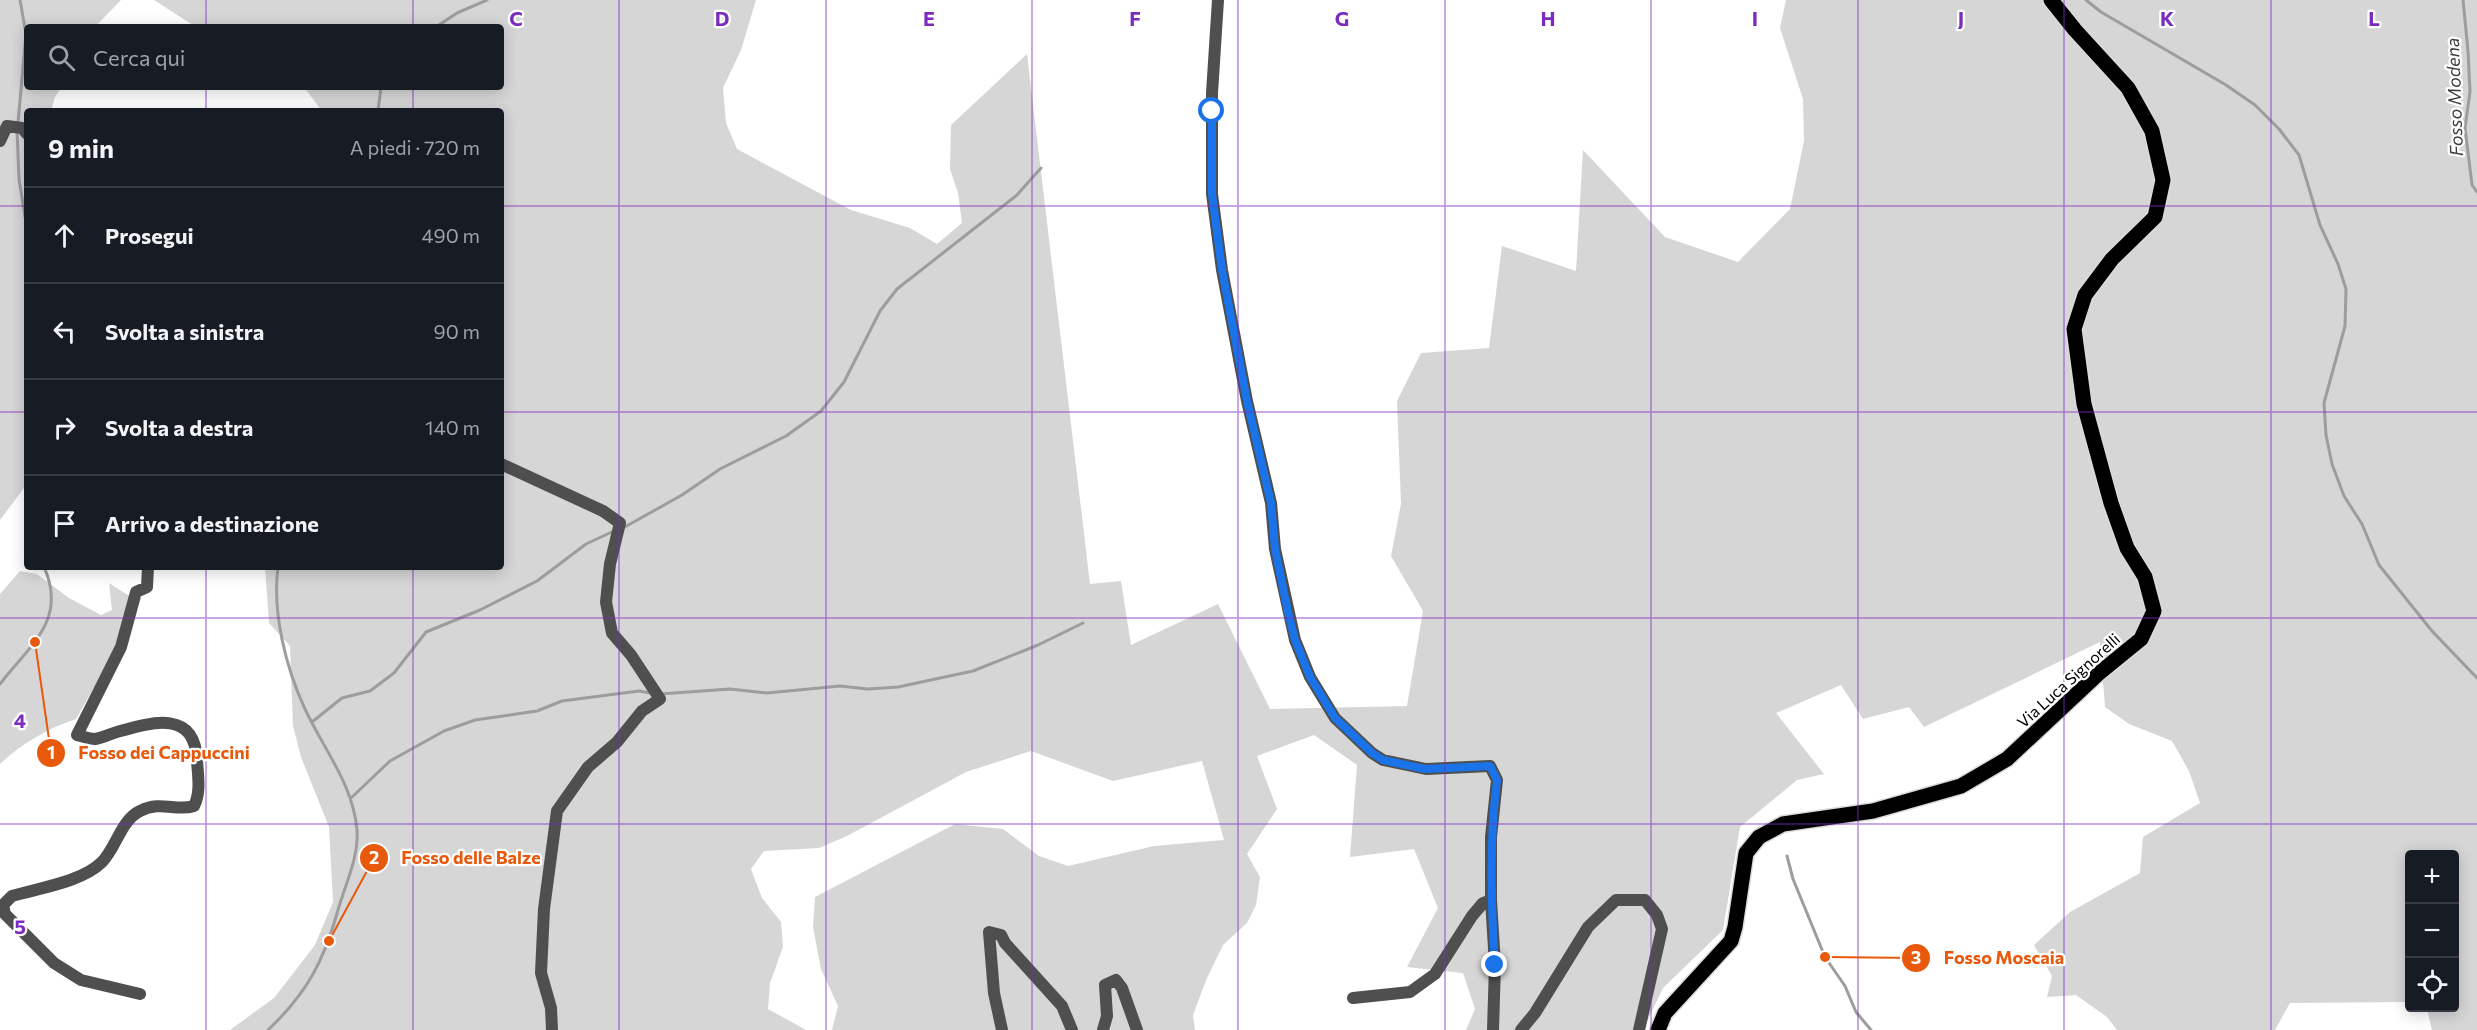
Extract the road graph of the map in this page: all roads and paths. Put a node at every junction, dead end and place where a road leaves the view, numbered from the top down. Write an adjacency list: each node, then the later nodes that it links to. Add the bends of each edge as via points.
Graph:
1 (1218, 0): 7 (street, via 1212,93 1212,194 1222,270 1295,640 1310,677 1335,718 1372,753 1383,760 1425,769 1481,765 1495,771)
2 (2051, 0): 18 (main road, Via Luca Signorelli, via 2128,88 2152,131 2163,180 2155,217 2112,259 2085,295 2074,329 2085,404 2111,503 2127,548 2145,577 2154,611 2141,639 2007,759 1961,786 1873,811 1783,824 1759,837 1746,853 1731,941 1665,1013)
3 (24, 130): 4 (street, via 7,126)
4 (0, 141)
5 (504, 465): 10 (street, via 621,523 610,564 606,602 612,633 660,699 642,711 617,742 588,767 557,811 544,909 541,973 551,1008)
6 (148, 570): 8 (street, via 147,587 136,592 121,647 77,735 95,739 167,722 185,728 193,736 197,751 198,798 194,806 185,809 171,805 138,811 103,861 88,874 12,896 3,905 5,914 54,963 81,980)
7 (1491, 900): 9 (street, via 1472,916 1435,974 1427,980 1410,992); 15 (street)
8 (140, 994)
9 (1353, 998)
10 (552, 1030)
11 (1002, 1030): 12 (street, via 994,993 989,932 1001,935 1062,1006)
12 (1072, 1030)
13 (1103, 1030): 14 (street, via 1107,1016 1105,985 1116,980)
14 (1137, 1030)
15 (1493, 1030)
16 (1521, 1030): 17 (street, via 1588,927 1616,900 1645,900 1658,915 1662,929)
17 (1639, 1030)
18 (1658, 1030)

